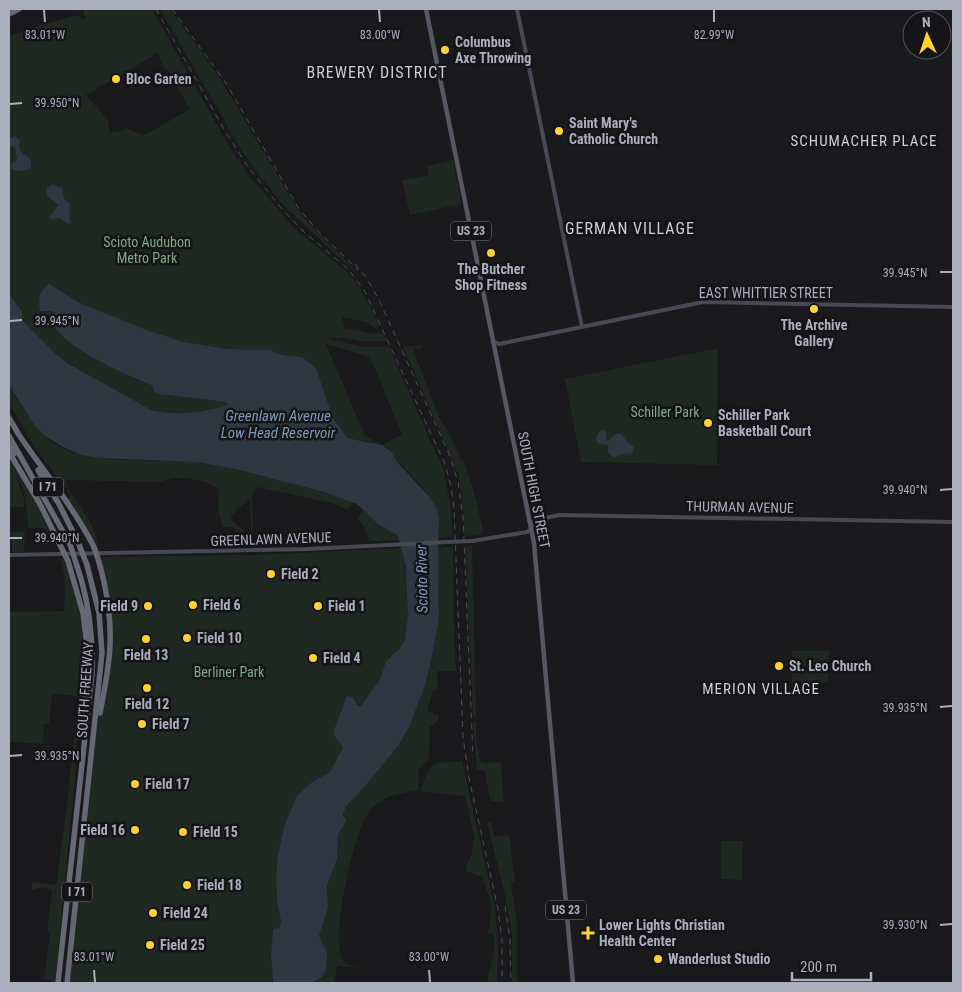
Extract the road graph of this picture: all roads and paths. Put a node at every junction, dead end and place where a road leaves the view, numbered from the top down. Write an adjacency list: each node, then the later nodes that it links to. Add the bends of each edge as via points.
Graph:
1 (19, 9): 4 (highway)
2 (426, 9): 7 (main road, SOUTH HIGH STREET / US 23)
3 (517, 9): 6 (street)
4 (9, 14)
5 (953, 307): 6 (street, EAST WHITTIER STREET, via 703,302)
6 (582, 327): 7 (street, EAST WHITTIER STREET, via 499,344)
7 (493, 340): 15 (main road, SOUTH HIGH STREET / US 23)
8 (9, 418): 9 (highway, SOUTH FREEWAY / I 71)
9 (17, 432): 17 (highway, via 81,524); 20 (highway, SOUTH FREEWAY / I 71, bridge, via 78,542 99,613 101,673)
10 (9, 436): 13 (highway, SOUTH FREEWAY / I 71)
11 (9, 444): 13 (highway)
12 (9, 452): 16 (highway, via 40,504)
13 (32, 475): 19 (highway, SOUTH FREEWAY / I 71, bridge, via 70,544 88,605 92,673)
14 (953, 522): 15 (street, THURMAN AVENUE, via 560,515 535,520)
15 (531, 528): 17 (street, GREENLAWN AVENUE, bridge, via 472,541 298,550); 23 (main road, SOUTH HIGH STREET / US 23, via 541,608)
16 (64, 554): 17 (street, GREENLAWN AVENUE); 18 (street, GREENLAWN AVENUE); 19 (highway, via 83,613 87,646)
17 (97, 554): 20 (highway, via 108,601 111,632 108,669)
18 (9, 555)
19 (86, 720): 21 (highway, SOUTH FREEWAY / I 71)
20 (93, 744): 22 (highway, SOUTH FREEWAY / I 71)
21 (58, 983)
22 (67, 983)
23 (573, 983)

